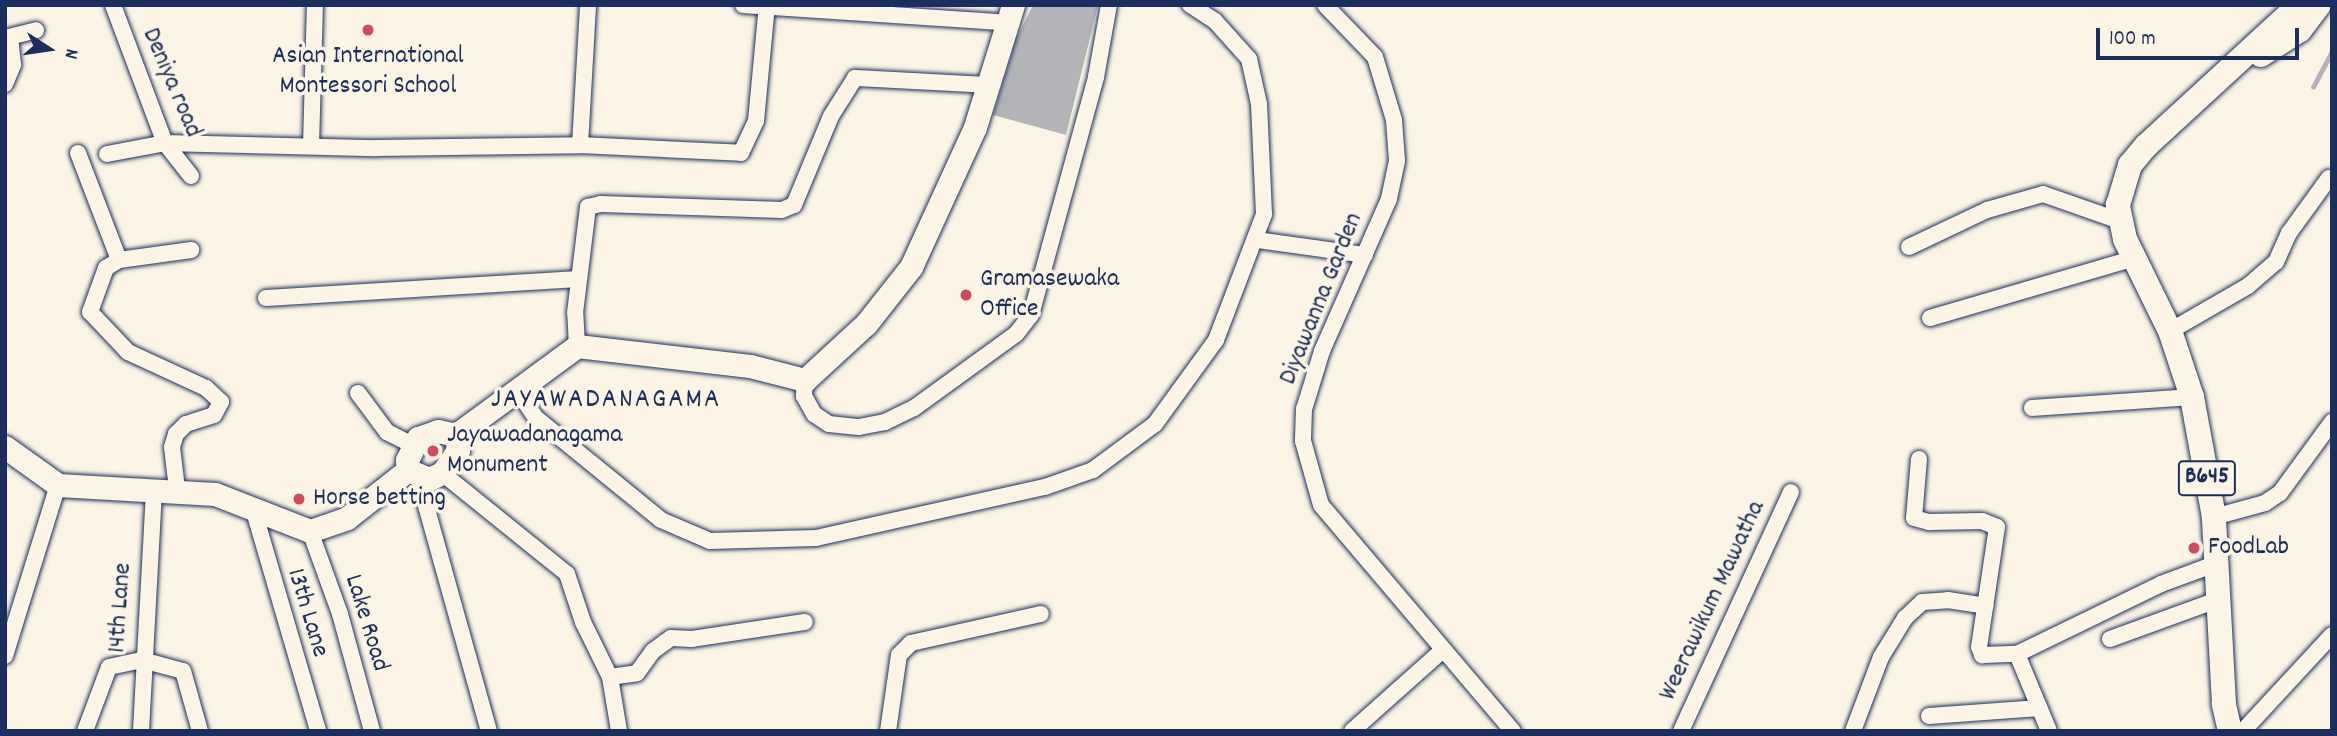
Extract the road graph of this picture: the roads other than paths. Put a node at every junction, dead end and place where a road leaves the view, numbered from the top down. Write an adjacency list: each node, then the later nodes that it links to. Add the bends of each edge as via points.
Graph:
1 (113, 5): 18 (street, Deniya road)
2 (315, 5): 20 (street)
3 (588, 5): 19 (street)
4 (743, 5): 10 (street)
5 (1109, 5): 37 (street, via 1096,77 1031,315 1016,334 924,401 885,422 859,427 829,424 814,414 804,396)
6 (1190, 5): 26 (street, via 1215,21 1249,60 1264,160 1264,214)
7 (1325, 5): 29 (street, Diyawanna Garden, via 1375,57 1394,120 1397,161 1389,199)
8 (2299, 5): 15 (main road, B645)
9 (2319, 5): 15 (main road, B645, via 2300,30)
10 (767, 6): 11 (street); 19 (street, via 756,121 741,153)
11 (958, 12): 12 (street)
12 (1012, 14): 17 (street)
13 (36, 30): 14 (street)
14 (8, 37): 16 (street, via 13,65)
15 (2218, 81): 25 (main road, B645, via 2130,165 2118,205)
16 (5, 84)
17 (988, 85): 32 (street, via 855,78 831,116 794,205 782,210 588,207); 37 (street, via 953,184 911,267 866,324)
18 (165, 143): 20 (street); 22 (street); 23 (street, Deniya road)
19 (580, 145): 20 (street)
20 (311, 146)
21 (78, 153): 31 (street)
22 (107, 154)
23 (191, 176)
24 (2329, 177): 35 (street, via 2289,233 2276,262 2248,286)
25 (2120, 221): 27 (street, via 2043,194 1987,210); 30 (main road, B645)
26 (1257, 240): 29 (street); 38 (street, via 1216,340 1155,424 1093,470 1045,487 816,538 738,543 684,533 661,520 564,442 536,418)
27 (1909, 247)
28 (191, 250): 31 (street)
29 (1365, 255): 62 (street, Diyawanna Garden, via 1315,374 1304,409 1303,441 1321,505)
30 (2135, 258): 34 (street); 35 (main road, B645)
31 (118, 260): 50 (street, 14th Lane, via 106,268 90,312 101,329 128,352 206,388 221,402 214,415 187,424 176,434)
32 (578, 279): 33 (street); 36 (street)
33 (266, 298)
34 (1930, 318)
35 (2170, 331): 40 (main road, B645)
36 (577, 346): 37 (street, via 750,366); 38 (street)
37 (805, 380)
38 (517, 390): 43 (street)
39 (358, 393): 44 (street, via 387,432)
40 (2192, 397): 41 (street); 53 (main road, B645)
41 (2032, 408)
42 (2332, 422): 53 (street, via 2280,493 2265,503)
43 (456, 435): 44 (street, via 438,430); 47 (street, via 458,450)
44 (413, 445): 48 (street)
45 (5, 447): 49 (street)
46 (1919, 459): 57 (street, via 1914,517 1928,523 1982,521 1997,527)
47 (442, 472): 48 (street, via 429,479); 66 (street, via 567,574 583,622)
48 (413, 474): 54 (street, via 347,518); 74 (street, via 478,680)
49 (58, 485): 50 (street); 64 (street)
50 (165, 489): 52 (street, via 215,495); 65 (street, 14th Lane)
51 (1791, 492): 79 (street, Weerawikum Mawatha)
52 (253, 508): 54 (street); 72 (street, 13th Lane)
53 (2214, 517): 55 (main road, B645)
54 (310, 531): 73 (street, Lake Road, via 340,614)
55 (2215, 564): 56 (main road, B645); 63 (street, via 2161,584)
56 (2217, 600): 61 (street); 82 (main road, B645)
57 (1986, 606): 63 (street, via 1979,647 1982,655); 80 (street, via 1948,600 1922,602 1905,618 1881,657)
58 (1041, 614): 76 (street, via 911,643 899,655)
59 (805, 622): 66 (street, via 671,638 653,651 636,673)
60 (2332, 635): 83 (street)
61 (2110, 639)
62 (1443, 650): 77 (street); 78 (street, Diyawanna Garden)
63 (2017, 654): 67 (street)
64 (5, 656)
65 (142, 660): 69 (street, via 108,667); 70 (street, 14th Lane); 71 (street, via 183,671)
66 (610, 677): 75 (street)
67 (2040, 708): 68 (street); 81 (street)
68 (1929, 716)
69 (85, 731)
70 (141, 731)
71 (200, 731)
72 (318, 731)
73 (372, 731)
74 (489, 731)
75 (619, 731)
76 (888, 731)
77 (1352, 731)
78 (1513, 731)
79 (1681, 731)
80 (1853, 731)
81 (2049, 731)
82 (2230, 731)
83 (2242, 731)

